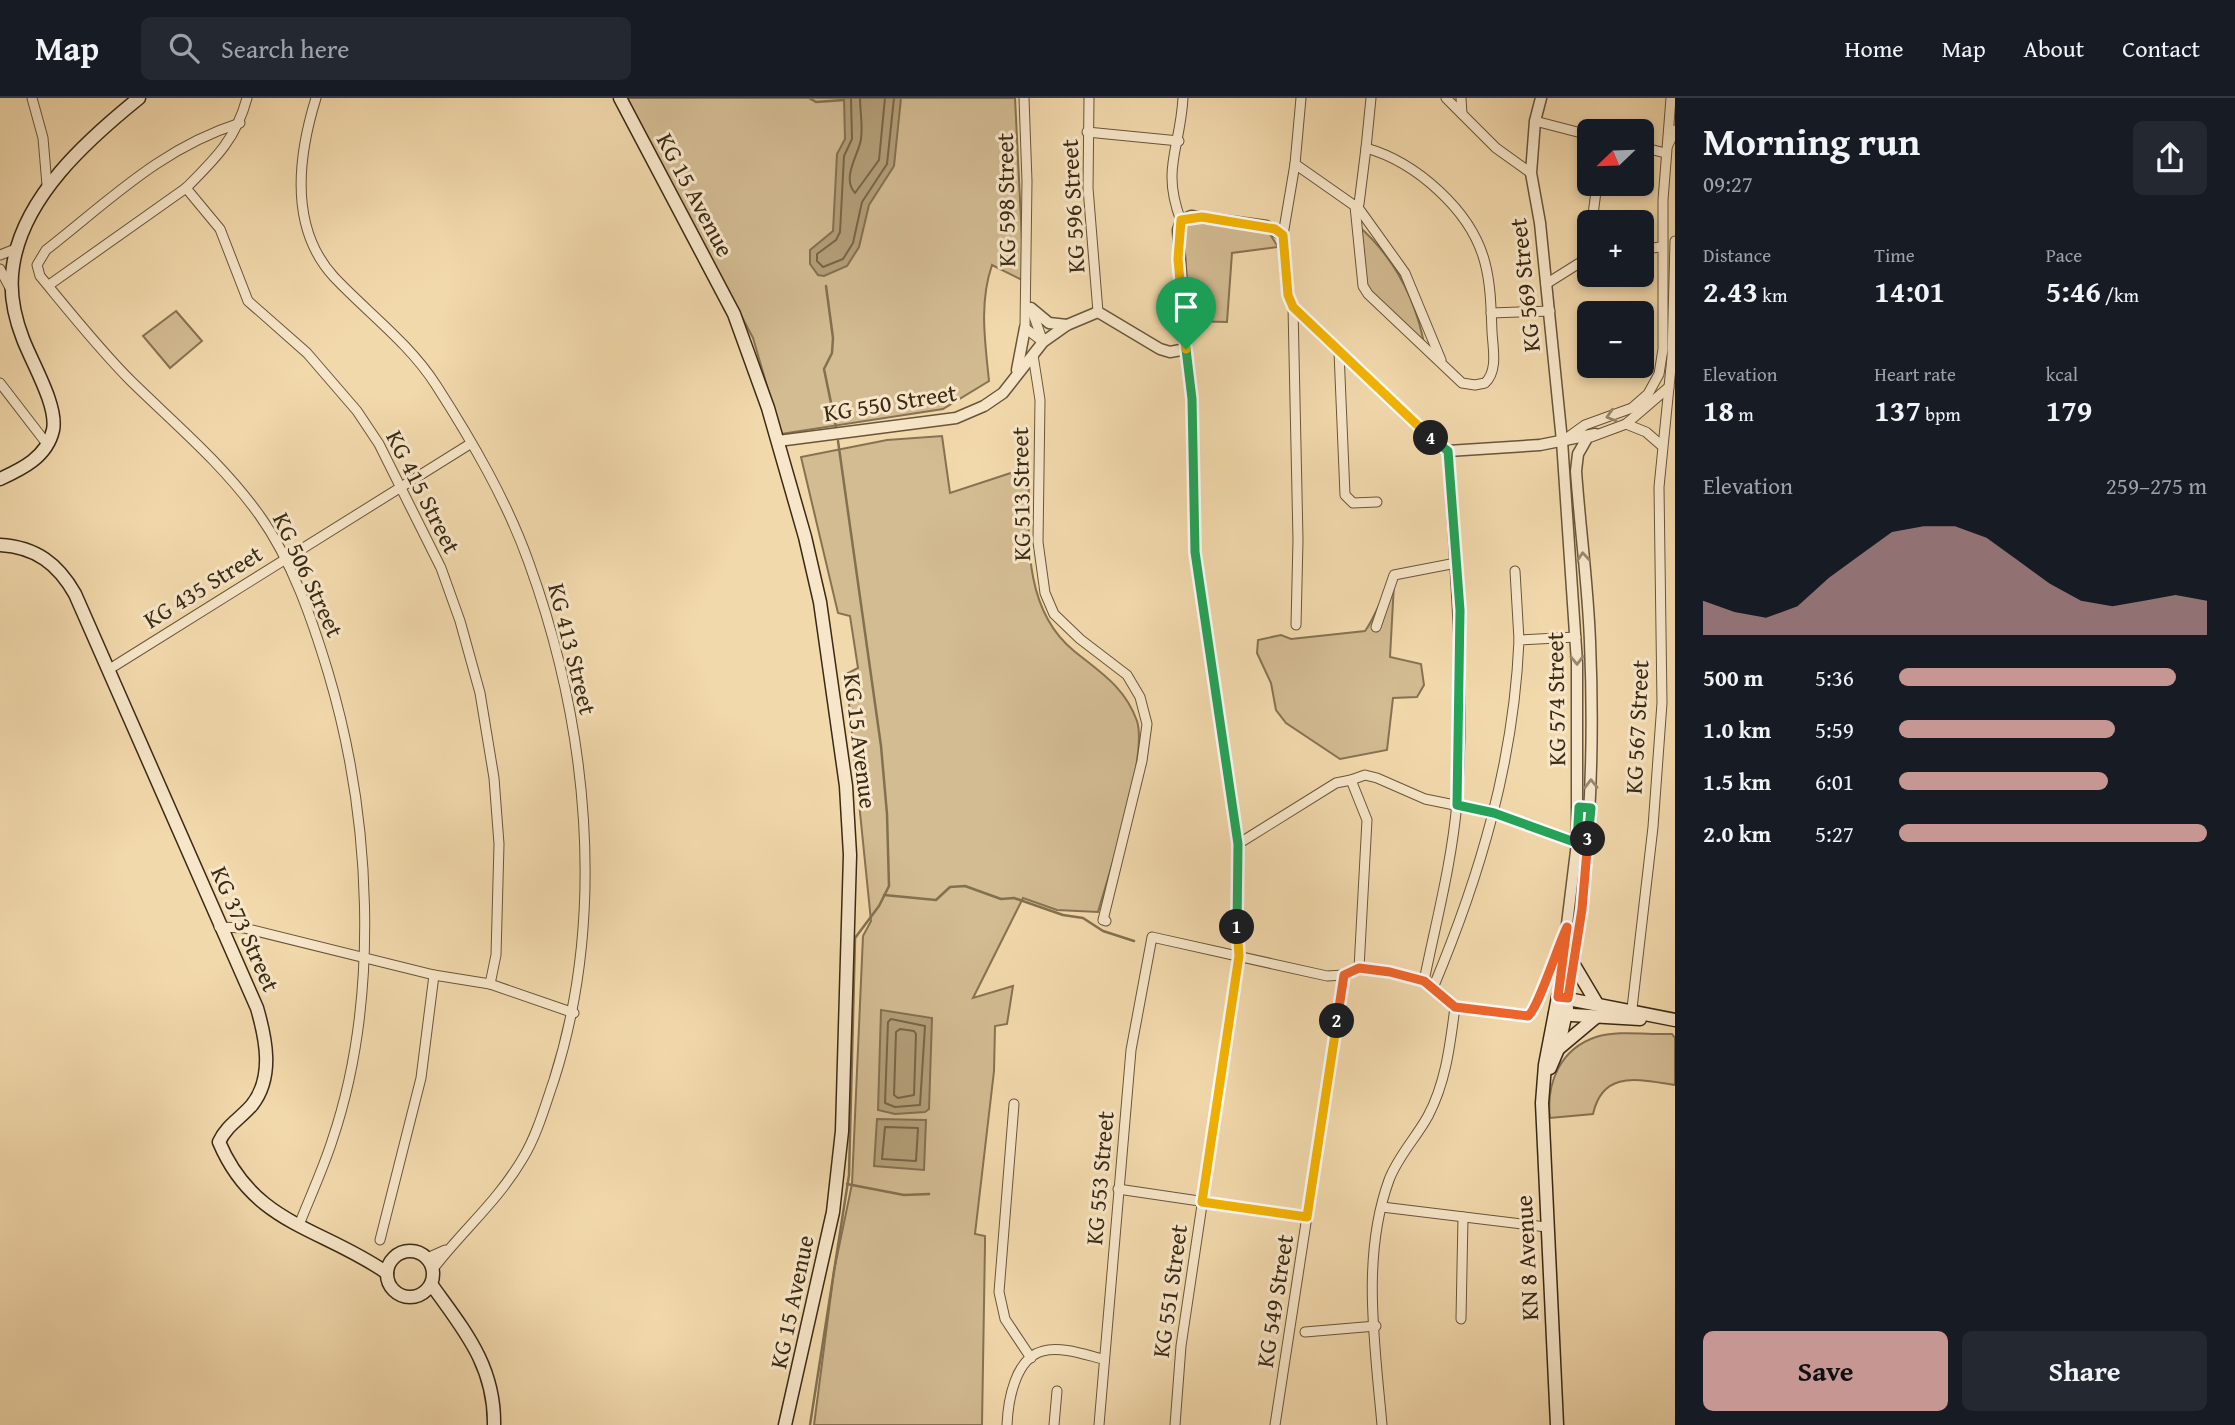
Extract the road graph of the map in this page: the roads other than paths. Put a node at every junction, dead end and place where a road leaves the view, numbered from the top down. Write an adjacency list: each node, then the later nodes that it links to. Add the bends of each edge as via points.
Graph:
1 (32, 98): 28 (street, via 43,138)
2 (139, 98): 15 (main road)
3 (247, 98): 18 (street)
4 (316, 98): 65 (street, KG 413 Street, via 301,175 304,216 314,247 332,275 400,341 435,384)
5 (620, 98): 62 (main road, KG 15 Avenue, via 734,314)
6 (1024, 98): 43 (street, KG 598 Street)
7 (1089, 98): 20 (street, KG 596 Street)
8 (1183, 98): 22 (street)
9 (1301, 98): 26 (street)
10 (1371, 98): 23 (street)
11 (1446, 98): 16 (street)
12 (1461, 98): 16 (street)
13 (1541, 98): 17 (street, KG 569 Street)
14 (1672, 101): 25 (street)
15 (126, 103): 28 (main road)
16 (1462, 114): 27 (street, via 1508,159)
17 (1535, 121): 21 (street); 27 (street, KG 569 Street)
18 (240, 123): 29 (street); 41 (street, KG 506 Street, via 188,142 141,173 46,250 37,265)
19 (1675, 130): 25 (street)
20 (1087, 132): 22 (street); 46 (street, KG 596 Street)
21 (1577, 132)
22 (1179, 141): 31 (street, via 1170,165 1170,181)
23 (1366, 148): 30 (street); 47 (street, via 1400,161 1423,177 1472,232 1485,261)
24 (1654, 150): 25 (street)
25 (1665, 153): 34 (street)
26 (1295, 164): 30 (street); 32 (street)
27 (1531, 173): 40 (street, KG 569 Street)
28 (47, 185): 35 (main road)
29 (186, 188): 41 (street); 71 (street, KG 415 Street, via 220,229 248,301 335,383 379,444)
30 (1356, 206): 54 (street, via 1405,273); 54 (street, via 1363,286)
31 (1181, 220): 32 (street, via 1202,217 1266,226); 51 (street, via 1178,259)
32 (1283, 235): 44 (street)
33 (1675, 241): 57 (street)
34 (1661, 247): 36 (street); 63 (street, one-way to 63, via 1662,361 1655,385 1632,408 1585,425)
35 (18, 248): 37 (street); 42 (main road)
36 (1654, 248)
37 (0, 254)
38 (1577, 265): 40 (street)
39 (0, 269): 42 (street)
40 (1546, 284): 45 (street, KG 569 Street)
41 (49, 285): 74 (street, KG 506 Street, via 129,379 217,462 262,519)
42 (10, 288): 64 (main road, via 22,337 52,412)
43 (1029, 304): 48 (street, via 1049,323); 49 (street, KG 598 Street); 50 (street, KG 598 Street)
44 (1293, 307): 52 (street); 77 (street)
45 (1549, 311): 47 (street); 63 (street, KG 569 Street)
46 (1098, 312): 48 (street, KG 550 Street); 51 (street, via 1160,349)
47 (1491, 313): 54 (street, via 1490,378 1475,385 1462,383)
48 (1067, 325): 50 (street, KG 550 Street)
49 (1025, 328): 50 (street); 56 (street, via 1020,363)
50 (1043, 342): 53 (street, KG 550 Street)
51 (1186, 349): 89 (street, KG 551 Street, via 1192,399 1195,552)
52 (1339, 352): 67 (street); 72 (street, via 1345,495 1353,503)
53 (1033, 355): 56 (street, KG 550 Street); 90 (street, KG 513 Street, via 1040,400 1038,542 1045,593 1054,614 1127,675 1140,697 1147,723 1103,920)
54 (1442, 363)
55 (0, 383): 64 (street)
56 (1011, 384): 62 (street, KG 550 Street, via 984,406 956,418)
57 (1669, 387): 58 (street); 59 (street)
58 (1626, 424): 61 (street); 66 (street)
59 (1663, 428): 60 (street); 66 (street)
60 (1675, 428)
61 (1590, 437): 63 (street); 69 (street, via 1578,454)
62 (778, 441): 131 (main road, KG 15 Avenue, via 820,602 846,786 850,855 845,1103 838,1177 819,1284)
63 (1562, 441): 67 (street); 68 (street, KG 569 Street); 69 (street)
64 (47, 444): 70 (main road, via 40,455)
65 (470, 444): 71 (street, KG 435 Street); 105 (street, KG 413 Street, via 502,498 529,563 550,629 577,752 584,906)
66 (1661, 444): 107 (street, KG 567 Street, via 1662,703)
67 (1448, 451): 75 (street)
68 (1564, 470): 79 (street, KG 574 Street)
69 (1577, 471): 82 (street, one-way to 69)
70 (0, 479)
71 (401, 486): 74 (street, KG 435 Street); 100 (street, KG 415 Street, via 441,568 480,693 499,844 496,955)
72 (1377, 502)
73 (0, 545): 81 (main road, via 39,553 65,576)
74 (285, 561): 81 (street, KG 435 Street); 93 (street, KG 506 Street, via 314,630 344,726 363,844)
75 (1456, 563): 78 (street, via 1394,575); 85 (street, via 1460,610)
76 (1515, 571): 80 (street)
77 (1296, 625)
78 (1376, 627)
79 (1576, 637): 80 (street); 83 (street, KG 574 Street, one-way to 83)
80 (1519, 640): 87 (street, via 1510,736)
81 (108, 670): 91 (main road, KG 373 Street)
82 (1590, 700): 83 (street); 86 (street, one-way to 82)
83 (1577, 701): 86 (street, KG 574 Street)
84 (1350, 780): 85 (street, via 1365,775 1425,799); 89 (street, via 1336,783); 96 (street, via 1367,820)
85 (1457, 805): 87 (street); 99 (street)
86 (1585, 807): 88 (street, KG 574 Street); 95 (street)
87 (1494, 813): 88 (street); 101 (street, via 1463,916)
88 (1577, 843): 92 (street, KG 574 Street)
89 (1238, 844): 94 (street, KG 551 Street)
90 (1107, 921)
91 (219, 927): 93 (street, via 244,928); 118 (main road, KG 373 Street, via 257,1008 267,1041 261,1088 219,1142 252,1196)
92 (1567, 927): 102 (street, KG 574 Street); 104 (street, KG 574 Street, via 1532,1013 1522,1016)
93 (363, 956): 97 (street); 118 (street, KG 506 Street, via 346,1088 332,1140)
94 (1239, 956): 98 (street, via 1291,969); 113 (street, KG 553 Street, via 1152,936 1131,1050); 114 (street, KG 551 Street)
95 (1574, 965): 102 (street); 103 (main road)
96 (1359, 968): 98 (street); 99 (street)
97 (434, 975): 100 (street); 120 (street, via 421,1078)
98 (1344, 975): 116 (street, KG 549 Street)
99 (1424, 981): 101 (street)
100 (490, 984): 105 (street)
101 (1433, 988): 104 (street)
102 (1563, 998): 103 (main road); 106 (main road)
103 (1596, 1002): 107 (main road)
104 (1455, 1007): 115 (street, via 1440,1091 1398,1161)
105 (574, 1013): 121 (street, KG 413 Street, via 550,1093 523,1158 478,1220)
106 (1561, 1014): 108 (main road); 110 (main road, KN 8 Avenue); 111 (main road, KN 8 Avenue)
107 (1631, 1014): 108 (main road); 109 (main road)
108 (1595, 1018): 110 (main road)
109 (1672, 1023)
110 (1558, 1049): 111 (main road, KN 8 Avenue)
111 (1543, 1088): 119 (main road, KN 8 Avenue)
112 (1014, 1104): 127 (street, via 999,1292 1004,1319)
113 (1118, 1189): 114 (street); 128 (street, KG 553 Street)
114 (1202, 1202): 116 (street); 135 (street, KG 551 Street, via 1181,1346)
115 (1382, 1207): 117 (street); 125 (street, via 1373,1259)
116 (1307, 1217): 136 (street, KG 549 Street)
117 (1462, 1217): 119 (street); 124 (street)
118 (299, 1225): 122 (main road, via 373,1264)
119 (1546, 1227): 138 (main road, KN 8 Avenue)
120 (380, 1240)
121 (430, 1264): 122 (main road, via 418,1252 406,1251); 123 (main road)
122 (389, 1267): 123 (main road, via 390,1284 397,1293 409,1297)
123 (427, 1288): 130 (main road, via 445,1301 466,1329 483,1366)
124 (1461, 1319)
125 (1376, 1326): 126 (street); 137 (street)
126 (1305, 1332)
127 (1031, 1358): 128 (street, via 1044,1350); 132 (street, via 1016,1382)
128 (1103, 1359): 134 (street, KG 553 Street)
129 (1057, 1391): 133 (street)
130 (494, 1425)
131 (785, 1425)
132 (1007, 1425)
133 (1054, 1425)
134 (1099, 1425)
135 (1175, 1425)
136 (1275, 1425)
137 (1382, 1425)
138 (1557, 1425)

